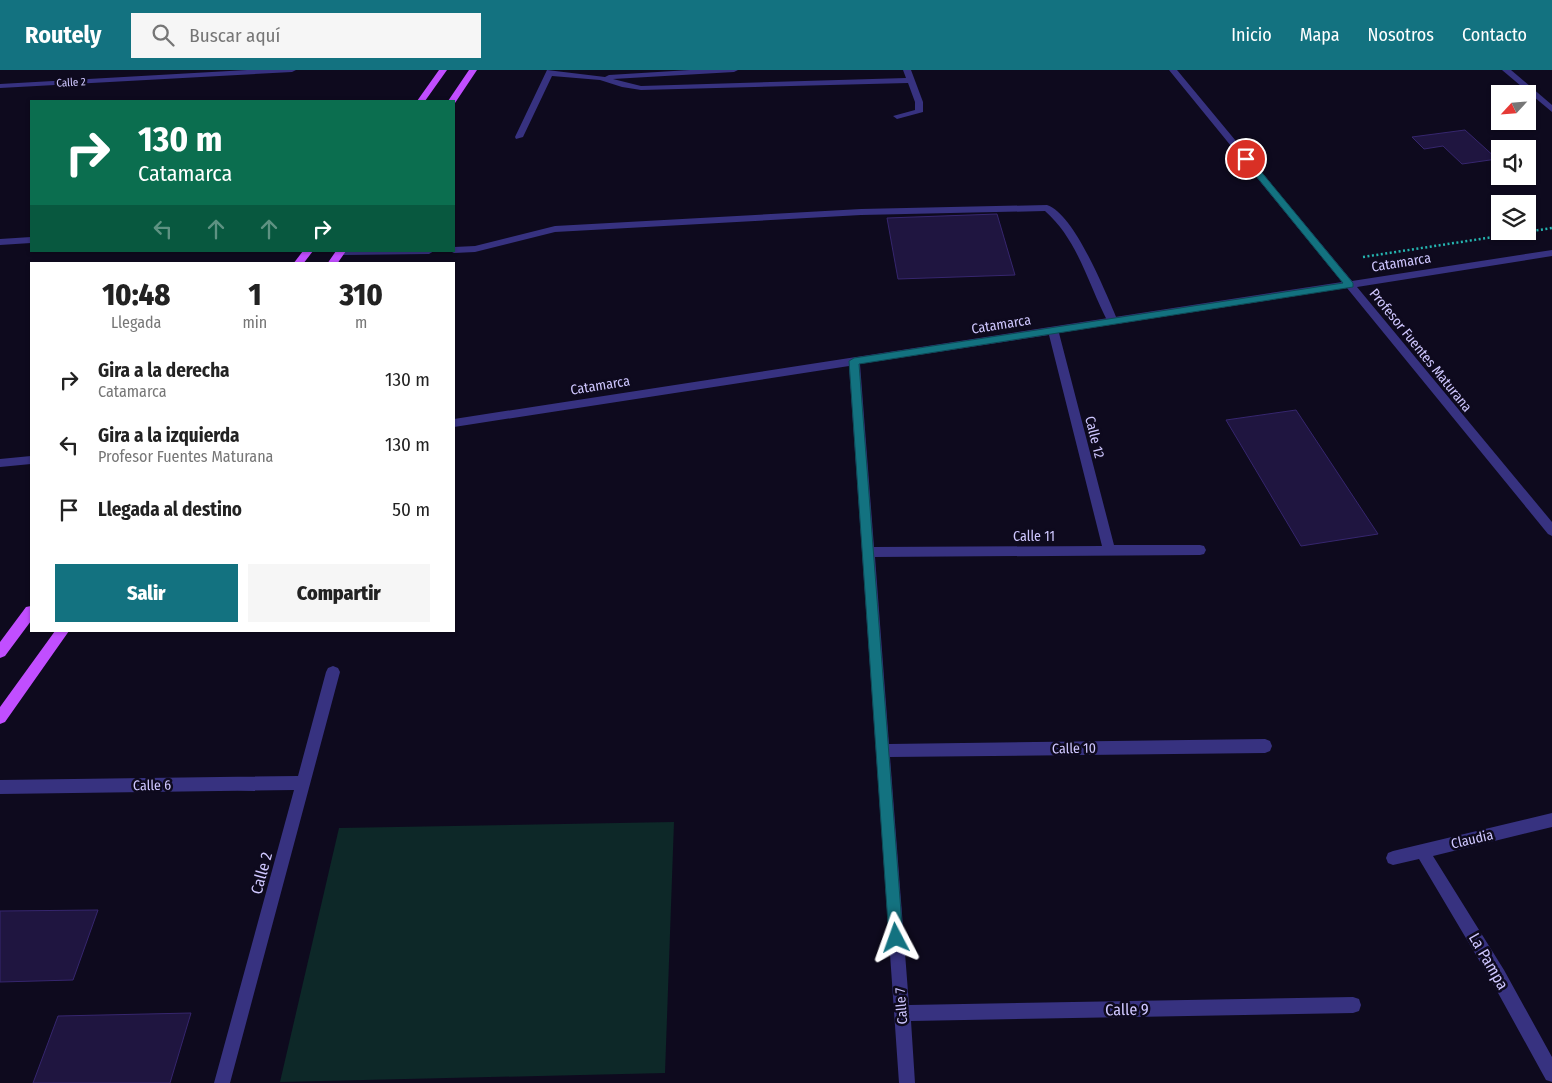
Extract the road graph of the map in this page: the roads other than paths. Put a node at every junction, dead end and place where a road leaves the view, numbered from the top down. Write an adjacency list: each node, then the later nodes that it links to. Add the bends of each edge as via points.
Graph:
1 (292, 70): 11 (street, Calle 2)
2 (443, 70): 12 (main road)
3 (473, 70): 13 (main road)
4 (734, 70): 9 (street)
5 (907, 70): 10 (street)
6 (1173, 70): 23 (street, Profesor Fuentes Maturana)
7 (1506, 70): 14 (street)
8 (550, 72): 9 (street); 16 (street)
9 (601, 78): 10 (street, via 641,88)
10 (910, 80): 15 (street, via 919,102 919,112)
11 (0, 86)
12 (422, 100)
13 (453, 100)
14 (1552, 109)
15 (897, 116)
16 (519, 137)
17 (30, 240): 18 (street)
18 (0, 242)
19 (455, 250): 24 (street, via 475,249 555,230 860,212 1047,208 1069,229)
20 (307, 252): 22 (main road)
21 (1552, 253): 23 (street, Catamarca)
22 (300, 262)
23 (1350, 285): 24 (street, Catamarca); 30 (street, Profesor Fuentes Maturana)
24 (1113, 321): 25 (street, Catamarca)
25 (1053, 331): 26 (street, Catamarca); 31 (street, Calle 12)
26 (854, 361): 27 (street, Catamarca); 33 (street, Calle 7)
27 (455, 423)
28 (30, 460): 29 (street)
29 (0, 462)
30 (1552, 531)
31 (1109, 550): 32 (street, Calle 11); 33 (street, Calle 11)
32 (1200, 550)
33 (868, 552): 40 (street, Calle 7)
34 (30, 612): 36 (main road)
35 (62, 632): 38 (main road)
36 (0, 652)
37 (333, 672): 41 (street, Calle 2)
38 (0, 718)
39 (1265, 746): 40 (street, Calle 10)
40 (882, 751): 47 (street, Calle 7)
41 (304, 783): 42 (street, Calle 6); 49 (street, Calle 2)
42 (0, 787)
43 (1552, 820): 44 (street, Claudia)
44 (1422, 851): 45 (street, Claudia); 48 (street, La Pampa, via 1498,976)
45 (1392, 858)
46 (1353, 1006): 47 (street, Calle 9)
47 (902, 1013): 50 (street, Calle 7)
48 (1552, 1074)
49 (222, 1083)
50 (907, 1083)

